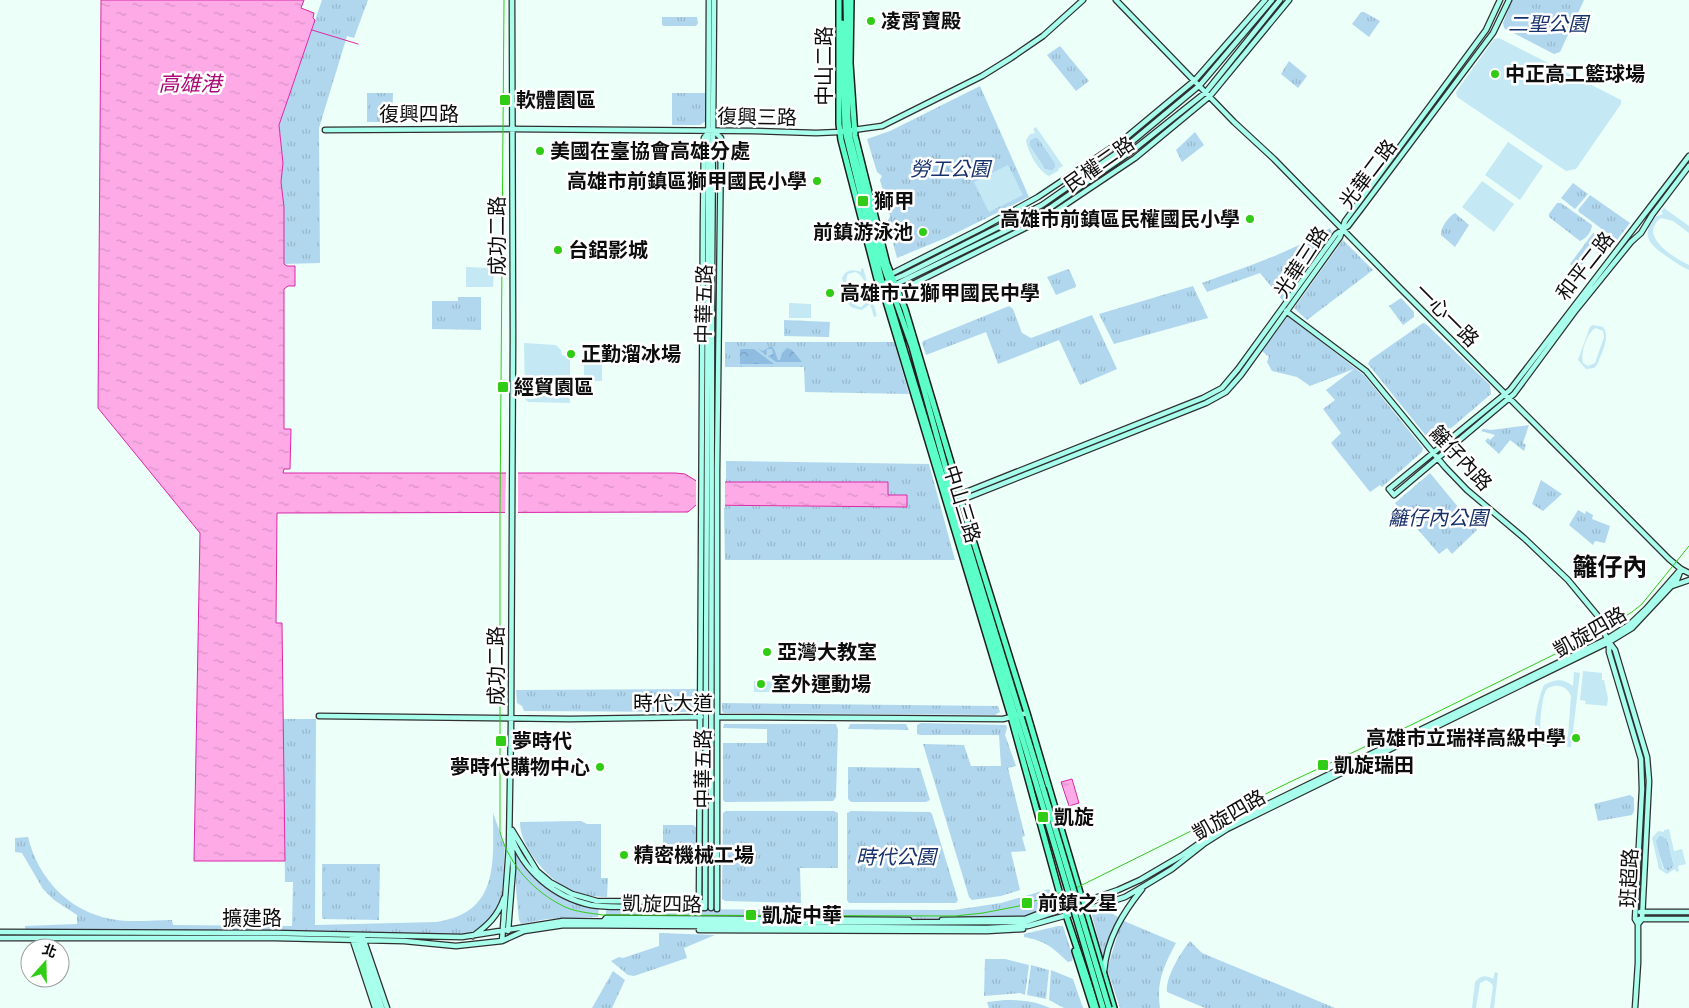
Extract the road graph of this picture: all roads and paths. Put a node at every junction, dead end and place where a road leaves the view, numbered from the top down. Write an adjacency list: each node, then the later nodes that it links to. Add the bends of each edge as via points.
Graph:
1 (512, 0): 21 (street, 成功二路)
2 (709, 0): 24 (street, 中華五路)
3 (714, 0): 24 (street, 中華五路)
4 (841, 0): 23 (main road, 中山二路)
5 (846, 0): 23 (main road, 中山二路)
6 (851, 0): 23 (main road, 中山二路)
7 (1083, 0): 23 (street, 復興三路, via 1043,36 982,76 882,126)
8 (1116, 0): 15 (street, 一心一路)
9 (1265, 0): 15 (street, 民權二路)
10 (1272, 0): 16 (street, 民權二路)
11 (1280, 0): 17 (street, 民權二路)
12 (1288, 0): 18 (street, 民權二路)
13 (1500, 0): 19 (street, 光華二路, via 1489,25)
14 (1509, 0): 20 (street, 光華二路, via 1493,34)
15 (1194, 80): 16 (street, 一心一路); 29 (street, 民權二路, via 1123,140 1038,197)
16 (1200, 85): 17 (street, 一心一路); 31 (street, 民權二路, via 1128,145 1042,205)
17 (1206, 92): 18 (street, 一心一路); 31 (street, 民權二路, via 1132,151 1044,212)
18 (1210, 96): 28 (street, 一心一路); 33 (street, 民權二路, via 1134,158 1073,201)
19 (1417, 123): 20 (street); 28 (street, 光華二路, via 1345,221)
20 (1422, 126): 28 (street, 光華二路)
21 (513, 129): 22 (street, 復興四路); 24 (street, 復興三路); 52 (street, 成功二路)
22 (325, 130)
23 (847, 131): 24 (street, 復興三路, via 816,134); 29 (main road, 中山三路); 30 (main road, 中山三路)
24 (712, 132): 45 (street, 中華五路, via 704,138); 46 (street, 中華五路); 51 (street, 中華五路, via 721,138)
25 (1689, 156): 27 (street, 和平二路)
26 (1689, 166): 27 (street, 和平二路)
27 (1673, 183): 36 (street, 和平二路); 37 (street, 和平二路, via 1641,233 1576,310)
28 (1342, 230): 35 (street, 光華三路); 36 (street, 一心一路)
29 (889, 275): 30 (street, 民權二路); 31 (main road, 中山三路)
30 (879, 278): 32 (main road, 中山三路)
31 (893, 284): 32 (street, 民權二路); 33 (main road, 中山三路)
32 (883, 288): 34 (main road, 中山三路)
33 (896, 293): 34 (street, 民權二路); 40 (main road, 中山三路); 48 (main road, 中山三路)
34 (886, 297): 48 (main road, 中山三路)
35 (1285, 310): 38 (street, 籬仔內路, via 1366,371); 40 (street, 光華三路, via 1222,388 966,492)
36 (1506, 394): 37 (street, 一心一路); 38 (street, 和平二路)
37 (1510, 398): 39 (street, 和平二路); 41 (street, 一心一路)
38 (1433, 453): 39 (street, 籬仔內路); 39 (street, 和平二路, via 1389,489 1394,495)
39 (1438, 459): 47 (street, 籬仔內路, via 1467,490 1568,580 1597,615)
40 (960, 498): 48 (main road, 中山三路)
41 (1681, 569): 42 (street, 一心一路); 44 (street, 凱旋四路); 47 (street, 凱旋四路, via 1635,620)
42 (1689, 573)
43 (1689, 580): 44 (street)
44 (1671, 586): 47 (street, 凱旋四路, via 1632,628)
45 (700, 621): 46 (street); 50 (street, 中華五路)
46 (709, 621): 50 (street, 中華五路)
47 (1608, 640): 56 (street, 凱旋四路, via 1227,828); 58 (street, 凱旋四路, via 1225,825 1182,856 1140,880); 63 (street, 班超路, via 1641,759); 64 (street, 班超路, via 1615,650 1647,757 1649,781)
48 (1019, 715): 51 (street, 時代大道, via 1000,719 921,720); 53 (main road, 中山三路); 58 (main road, 中山三路); 60 (main road, 中山三路)
49 (319, 716): 52 (street, 時代大道)
50 (706, 717): 51 (street, 時代大道); 52 (street, 時代大道); 59 (street, 中華五路); 59 (street, 中華五路)
51 (718, 717): 61 (street, 中華五路)
52 (511, 718): 54 (street, 成功二路)
53 (1041, 789): 84 (main road, bridge); 85 (main road, bridge)
54 (510, 829): 55 (street, 凱旋四路); 57 (street, 成功二路); 59 (street, 凱旋四路, via 539,872 572,894 603,901)
55 (512, 839): 59 (street, 凱旋四路, via 535,875 569,898 597,906); 71 (street, 成功二路, via 513,869)
56 (1144, 886): 62 (street, 凱旋四路, via 1125,897); 77 (street, via 1116,927)
57 (506, 888): 71 (street, 成功二路); 74 (street, via 495,916)
58 (1082, 902): 60 (street, 凱旋四路); 62 (main road, 中山三路)
59 (705, 906): 61 (street, 凱旋四路)
60 (1064, 906): 66 (main road, 中山三路); 70 (street, 凱旋四路, via 1025,918 1003,920 606,918)
61 (717, 907)
62 (1084, 910): 66 (street, 凱旋四路); 77 (main road, via 1088,914); 78 (main road)
63 (1636, 912): 64 (street); 69 (street, 班超路)
64 (1642, 912): 65 (street); 67 (street, 班超路)
65 (1689, 912)
66 (1065, 915): 70 (street, 凱旋四路, via 1059,920 1028,929 1005,931 607,930); 82 (main road); 83 (main road)
67 (1642, 919): 68 (street); 69 (street, 班超路)
68 (1689, 919)
69 (1637, 922): 87 (street)
70 (603, 924): 71 (street, 擴建路, via 563,921); 76 (street, 擴建路, via 524,931)
71 (507, 930): 74 (street, 擴建路); 76 (street, 成功二路)
72 (0, 932): 73 (street, 擴建路)
73 (357, 937): 74 (street, 擴建路); 75 (street, 擴建路); 76 (street, 擴建路, via 456,946); 79 (street); 80 (street); 81 (street)
74 (472, 937)
75 (0, 938)
76 (502, 941)
77 (1104, 969): 78 (street); 86 (main road)
78 (1104, 978): 86 (main road)
79 (375, 1008)
80 (381, 1008)
81 (387, 1008)
82 (1093, 1008)
83 (1097, 1008)
84 (1103, 1008)
85 (1109, 1008)
86 (1115, 1008)
87 (1635, 1008)

